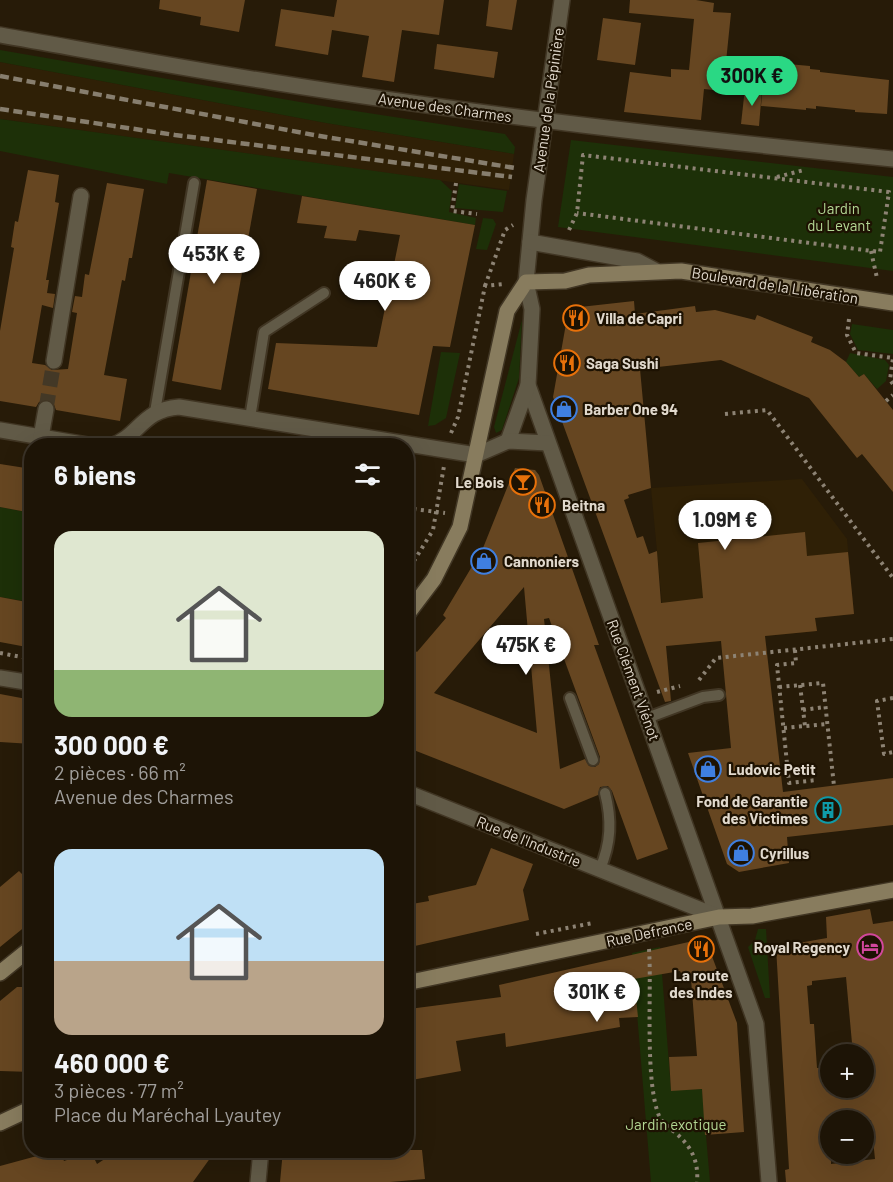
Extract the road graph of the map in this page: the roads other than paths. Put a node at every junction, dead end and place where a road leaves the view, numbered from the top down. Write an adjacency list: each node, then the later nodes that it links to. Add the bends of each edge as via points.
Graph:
1 (562, 0): 3 (street, Avenue de la Pépinière)
2 (0, 35): 3 (street, Avenue des Charmes, via 273,82)
3 (545, 120): 4 (street, Avenue des Charmes); 7 (street, Avenue de la Pépinière)
4 (893, 159)
5 (194, 183): 16 (lane)
6 (81, 196): 13 (street)
7 (534, 200): 8 (street, Rue Clément Viénot)
8 (530, 242): 9 (street, Boulevard de la Libération, via 637,261); 10 (street, Rue Clément Viénot)
9 (656, 271): 10 (main road, Boulevard de la Libération); 12 (main road, Boulevard de la Libération, via 681,271)
10 (526, 282): 14 (street, Rue Clément Viénot, via 532,309); 26 (main road, via 507,311)
11 (324, 293): 17 (lane, via 264,332)
12 (893, 303)
13 (54, 361)
14 (528, 385): 23 (street); 24 (street, Rue Clément Viénot)
15 (46, 409): 19 (street)
16 (155, 412): 17 (street, via 179,407); 21 (street)
17 (250, 418): 22 (street)
18 (0, 430): 19 (street)
19 (41, 436): 20 (street)
20 (52, 438)
21 (126, 438)
22 (372, 438)
23 (508, 441): 24 (street); 26 (street)
24 (548, 443): 32 (street, Rue Clément Viénot)
25 (414, 445): 26 (street)
26 (476, 455): 27 (main road, via 460,527 434,579)
27 (414, 605)
28 (0, 678): 29 (street)
29 (24, 682)
30 (719, 695): 32 (lane)
31 (570, 699): 33 (lane)
32 (647, 718): 38 (street, Rue Clément Viénot)
33 (593, 760)
34 (605, 793): 36 (lane, via 610,828)
35 (414, 795): 36 (street, Rue de l'Industrie)
36 (600, 869): 38 (street, Rue de l'Industrie)
37 (893, 890): 38 (main road, Rue Defrance, via 752,916)
38 (719, 917): 41 (main road, Rue Defrance); 46 (street, Rue Clément Viénot, via 756,1024)
39 (24, 953): 40 (main road)
40 (0, 973)
41 (414, 981)
42 (24, 1112): 43 (main road)
43 (0, 1123)
44 (260, 1158): 45 (street)
45 (258, 1182)
46 (769, 1182)

